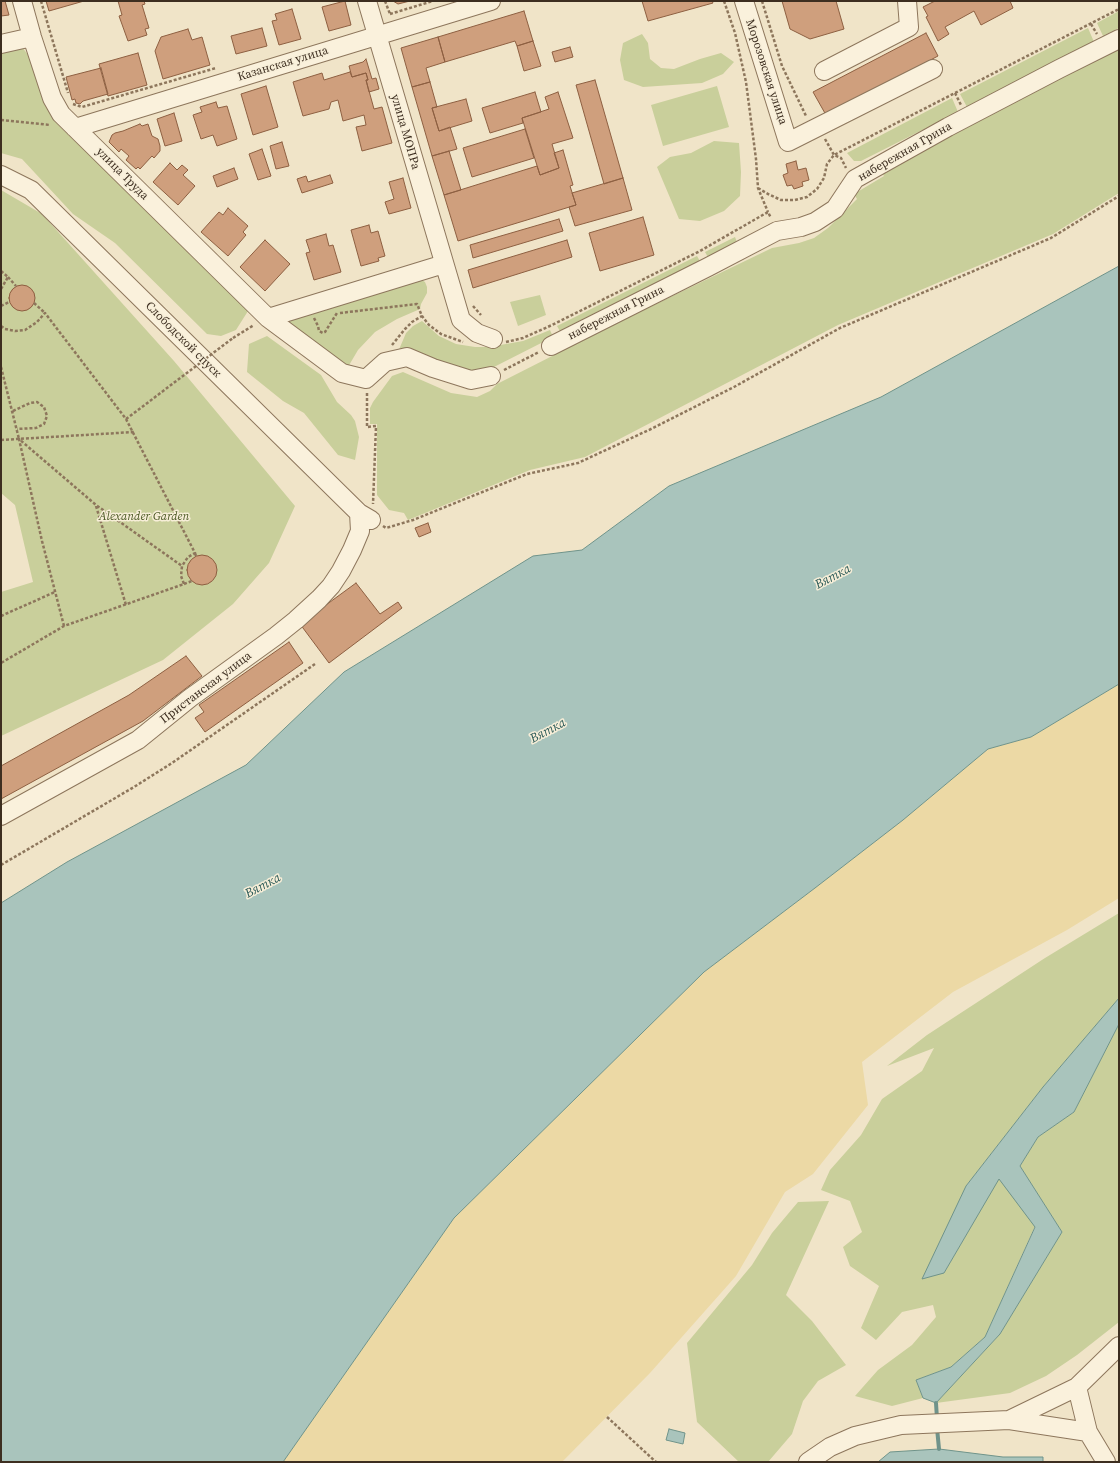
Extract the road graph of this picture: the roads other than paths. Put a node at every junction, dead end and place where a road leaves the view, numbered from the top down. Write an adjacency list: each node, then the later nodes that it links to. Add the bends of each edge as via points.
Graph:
1 (22, 1): 7 (street, улица Труда)
2 (367, 1): 6 (street, улица МОПРа)
3 (491, 1): 6 (street, Казанская улица)
4 (744, 1): 10 (street, Морозовская улица, via 788,142)
5 (907, 1): 11 (street, via 909,27)
6 (376, 35): 12 (street, Казанская улица); 14 (street, улица МОПРа)
7 (32, 37): 9 (street); 12 (street, улица Труда, via 52,98 61,114)
8 (1119, 39): 17 (street, набережная Грина, via 954,124 855,179 835,209 814,222 777,231)
9 (1, 44)
10 (933, 69)
11 (824, 72)
12 (76, 128): 15 (street, улица Труда)
13 (1, 175): 19 (street, Слободской спуск, via 31,190)
14 (444, 264): 15 (street); 16 (street, улица МОПРа, via 461,320 477,333)
15 (268, 318): 18 (street, via 342,373 366,379 385,362 407,357 471,380)
16 (498, 341)
17 (551, 346)
18 (491, 376)
19 (372, 520): 20 (street, Пристанская улица, via 360,531 341,571 323,595 276,636 190,698 138,740)
20 (1, 816)
21 (1119, 1346): 22 (street)
22 (1077, 1387): 23 (street); 24 (street)
23 (1009, 1420): 24 (street); 25 (street, via 901,1425 854,1436 830,1447)
24 (1088, 1432): 26 (street)
25 (808, 1462)
26 (1106, 1462)

